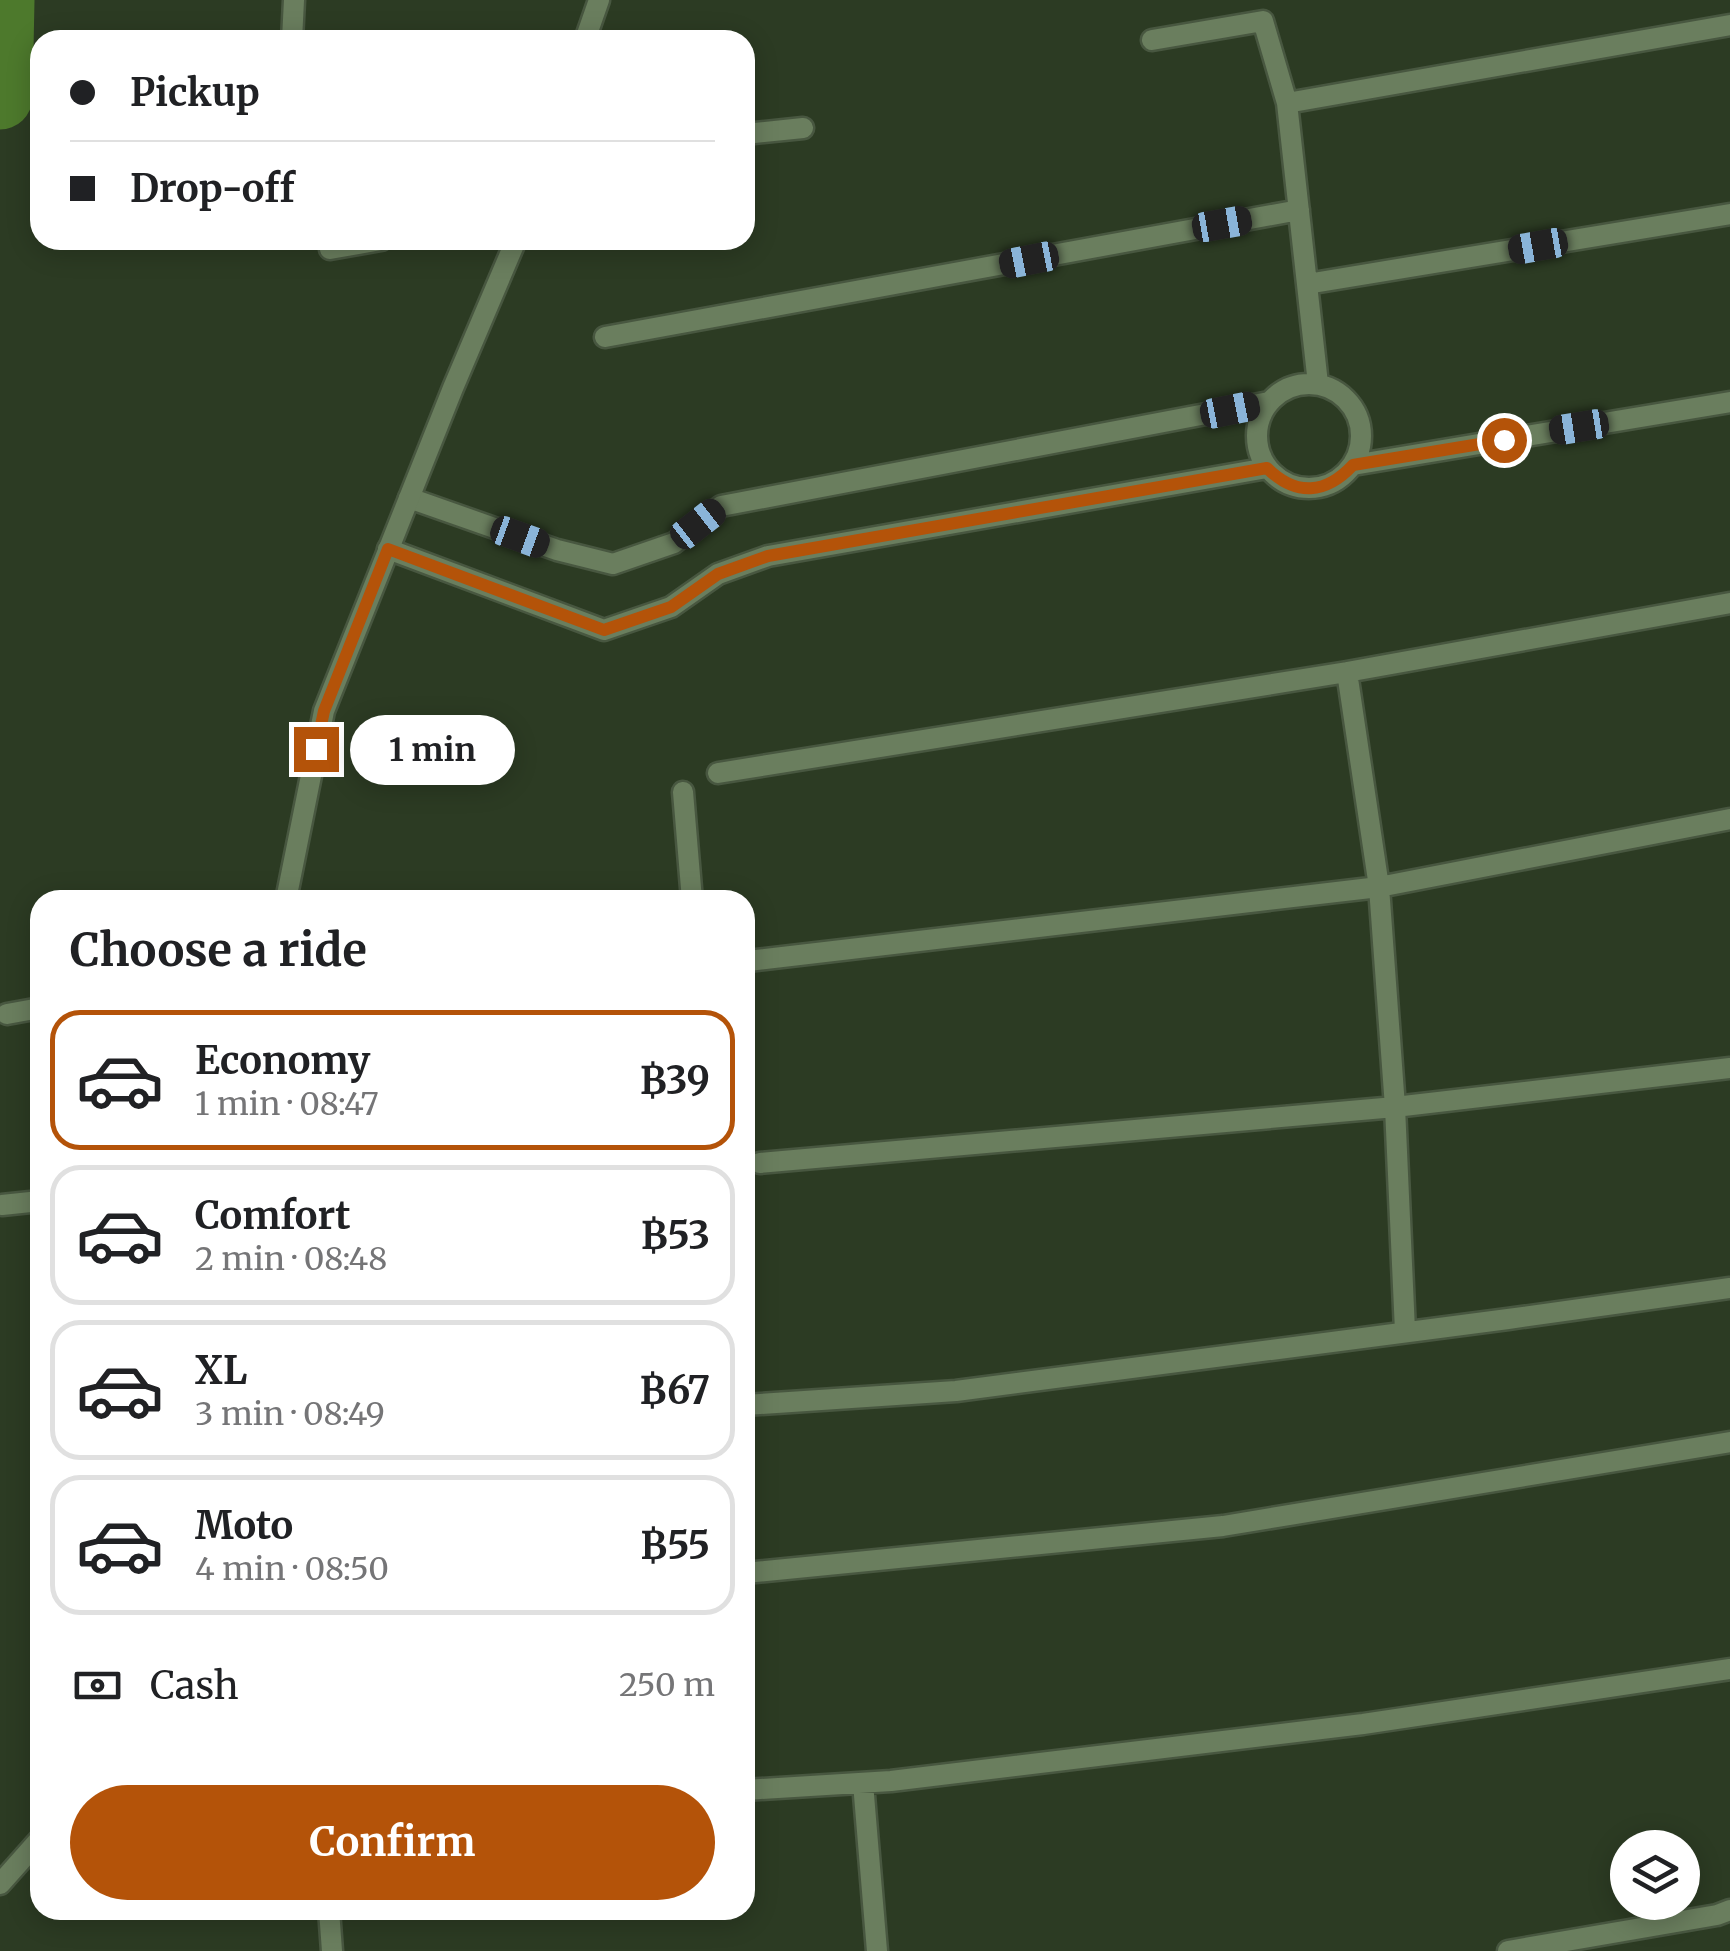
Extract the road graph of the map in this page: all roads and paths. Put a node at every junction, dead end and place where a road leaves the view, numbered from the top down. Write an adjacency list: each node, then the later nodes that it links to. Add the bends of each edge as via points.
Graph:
1 (294, 0): 4 (street)
2 (600, 0): 5 (street)
3 (1730, 24): 7 (street)
4 (292, 30)
5 (590, 30)
6 (1152, 40): 7 (street, via 1264,22)
7 (1287, 103): 10 (street)
8 (803, 128): 9 (street)
9 (755, 133)
10 (1299, 210): 13 (street); 14 (street)
11 (1730, 214): 13 (street)
12 (512, 250): 20 (street)
13 (1307, 284): 15 (street)
14 (605, 337)
15 (1318, 384): 16 (street, via 1283,390); 18 (street, via 1350,402 1358,417 1362,433)
16 (1269, 402): 19 (street, via 1256,436); 20 (street, via 721,506 674,542 613,564)
17 (1730, 402): 18 (street)
18 (1353, 465): 19 (street, via 1327,486 1310,489 1278,480)
19 (1267, 468): 21 (street, via 768,556 718,574 671,607 604,630)
20 (409, 498): 21 (street)
21 (388, 549): 28 (street, via 324,711)
22 (1730, 603): 23 (street)
23 (1348, 672): 24 (street); 27 (street)
24 (718, 773)
25 (683, 792): 29 (street)
26 (1730, 818): 27 (street)
27 (1379, 887): 30 (street); 34 (street)
28 (288, 890)
29 (691, 890)
30 (755, 961)
31 (30, 1010): 32 (street)
32 (7, 1014)
33 (1730, 1068): 34 (street)
34 (1395, 1107): 35 (street); 39 (street)
35 (760, 1163)
36 (30, 1202): 37 (street)
37 (2, 1205)
38 (1730, 1288): 39 (street)
39 (1405, 1332): 40 (street, via 956,1391)
40 (755, 1405)
41 (1730, 1442): 42 (street, via 1223,1526)
42 (755, 1572)
43 (1730, 1669): 44 (street, via 1363,1724)
44 (864, 1784): 45 (street); 51 (street)
45 (755, 1789)
46 (30, 1850): 47 (street)
47 (0, 1884)
48 (1730, 1910): 52 (street)
49 (330, 1920): 50 (street)
50 (332, 1951)
51 (877, 1951)
52 (1508, 1951)

